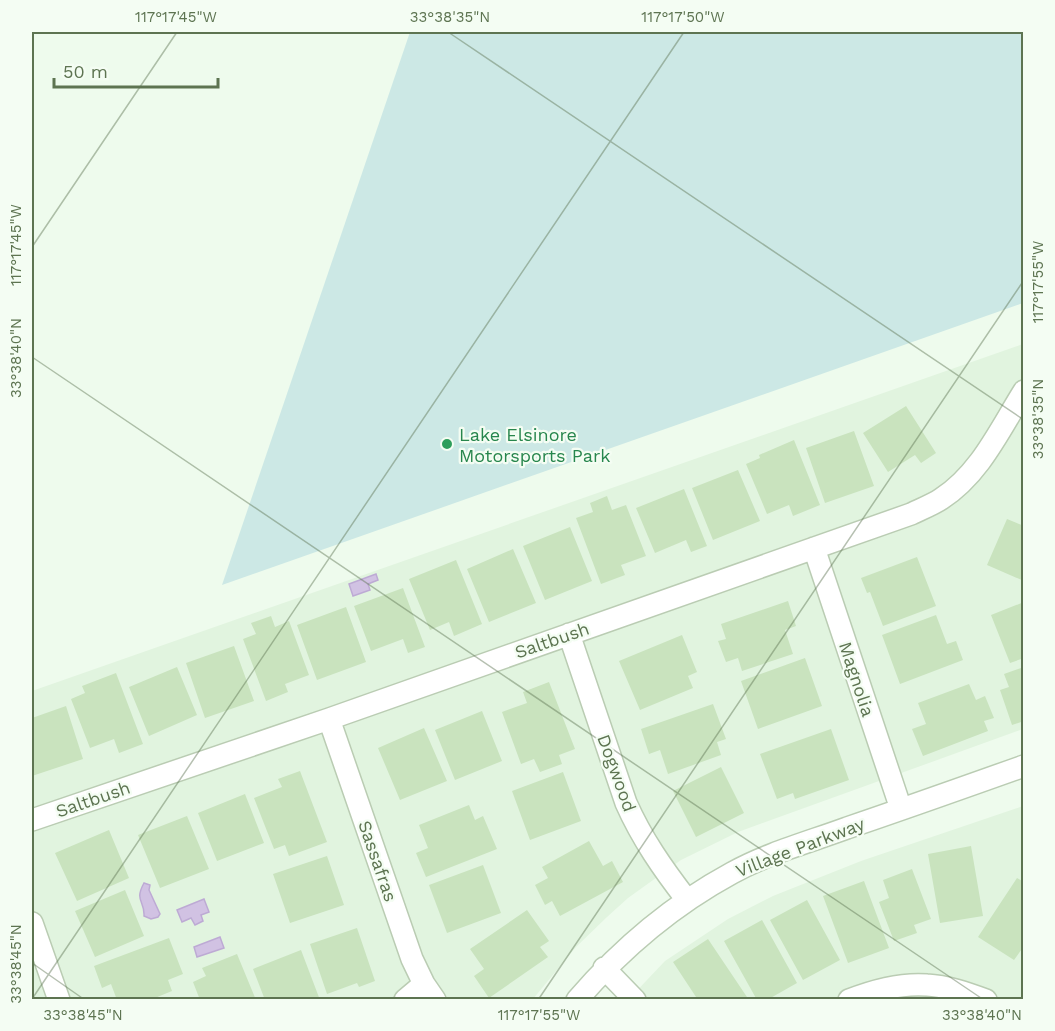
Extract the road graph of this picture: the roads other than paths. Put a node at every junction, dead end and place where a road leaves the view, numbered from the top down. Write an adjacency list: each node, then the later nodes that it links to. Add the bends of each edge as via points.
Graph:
1 (1023, 391): 2 (street, Saltbush, via 984,458 960,485 911,514)
2 (814, 548): 3 (street, Saltbush); 6 (street, Magnolia)
3 (569, 634): 4 (street, Saltbush); 8 (street, Dogwood, via 626,803 638,830)
4 (329, 719): 7 (street, Saltbush); 11 (street, Sassafras, via 412,959)
5 (1023, 766): 6 (street, Village Parkway)
6 (901, 809): 8 (street, Village Parkway, via 786,849 734,872)
7 (32, 820)
8 (687, 900): 10 (street, Village Parkway)
9 (32, 923): 12 (street)
10 (604, 968): 14 (street, Village Parkway); 15 (street)
11 (429, 992): 13 (street)
12 (59, 999)
13 (405, 999)
14 (577, 999)
15 (635, 999)
16 (849, 999): 17 (street, via 891,988 927,985)
17 (986, 999)

